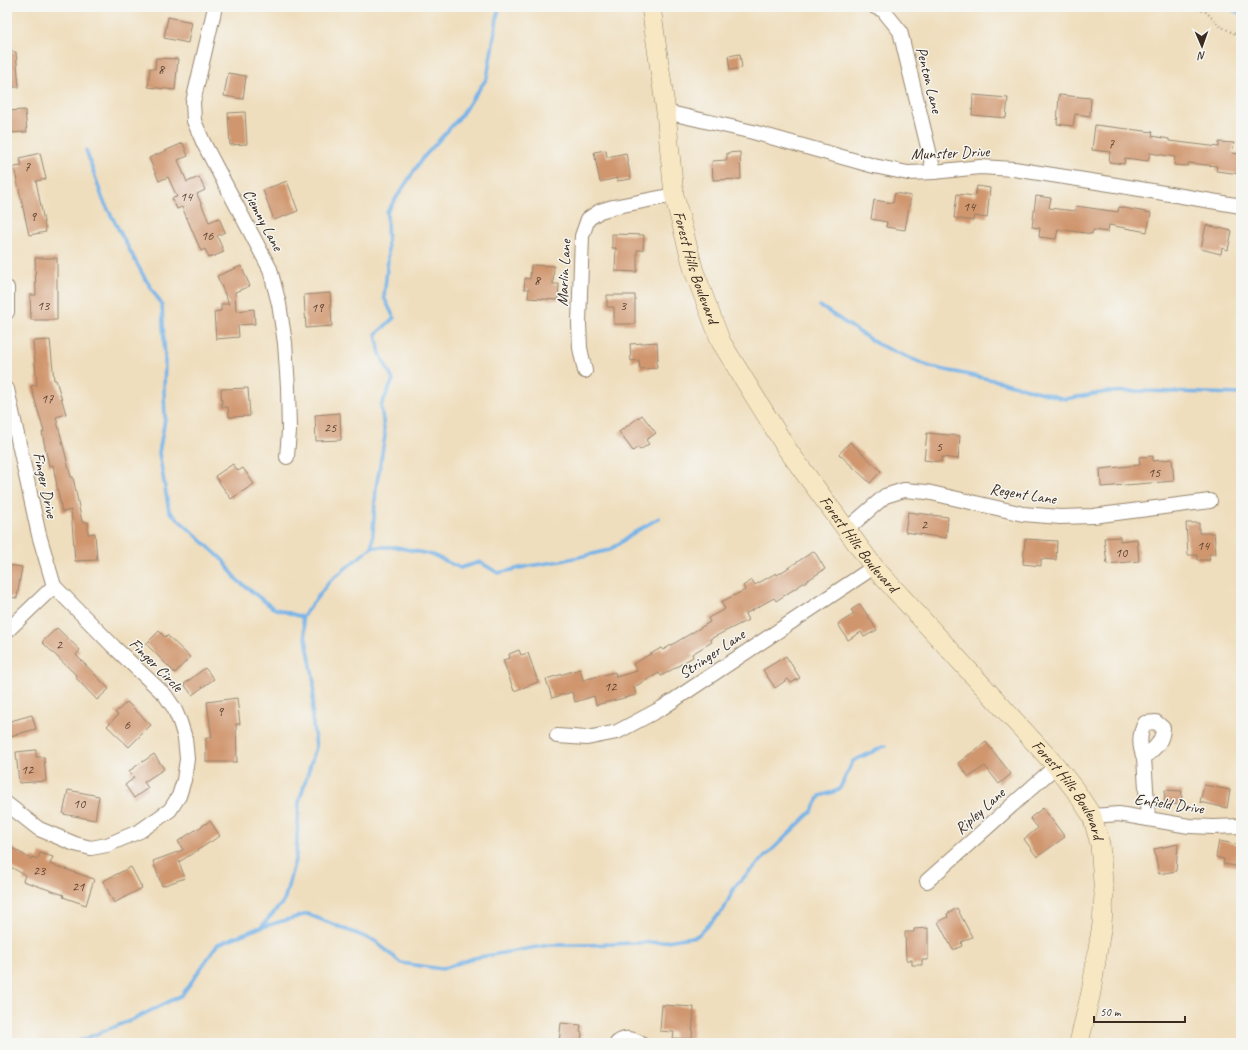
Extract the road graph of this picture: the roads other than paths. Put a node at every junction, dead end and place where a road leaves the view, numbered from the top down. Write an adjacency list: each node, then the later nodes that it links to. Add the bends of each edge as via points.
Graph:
1 (215, 7): 12 (street, Ciemny Lane, via 193,102 194,121 270,269 285,343 289,431)
2 (652, 7): 4 (main road, Forest Hills Boulevard)
3 (875, 7): 5 (street, Penton Lane, via 883,10 900,31)
4 (666, 112): 5 (street, Munster Drive, via 753,132 874,166 908,172); 6 (main road, Forest Hills Boulevard)
5 (934, 172): 7 (street, Munster Drive, via 980,167 1014,170)
6 (674, 195): 10 (street, Marlin Lane, via 613,207 600,211 588,219 582,236 579,323); 14 (main road, Forest Hills Boulevard, via 694,271 721,342 787,449)
7 (1241, 206)
8 (7, 288): 9 (street)
9 (7, 312)
10 (584, 371)
11 (7, 389): 16 (street, Finger Drive, via 39,535)
12 (287, 457)
13 (1210, 501): 14 (street, Regent Lane, via 1093,516 1060,517 1023,514 927,492 904,490 886,496)
14 (846, 530): 15 (main road, Forest Hills Boulevard)
15 (874, 567): 18 (street, Stringer Lane, via 662,708 617,732 587,738); 20 (main road, Forest Hills Boulevard)
16 (54, 586): 17 (street); 21 (street, Finger Circle, via 165,695 174,708 185,738 187,759 184,780 180,796 170,810 140,831 107,845 92,848 39,829)
17 (7, 631)
18 (557, 736)
19 (1144, 758): 23 (street)
20 (1056, 766): 22 (main road, Forest Hills Boulevard); 25 (street, Ripley Lane)
21 (7, 804)
22 (1092, 816): 23 (street, Enfield Drive, via 1119,814); 28 (main road, Forest Hills Boulevard, via 1100,844 1104,895 1091,992)
23 (1148, 818): 24 (street, Enfield Drive, via 1189,826)
24 (1241, 826)
25 (927, 881)
26 (617, 1043): 27 (street, via 631,1038)
27 (640, 1043)
28 (1080, 1043)

